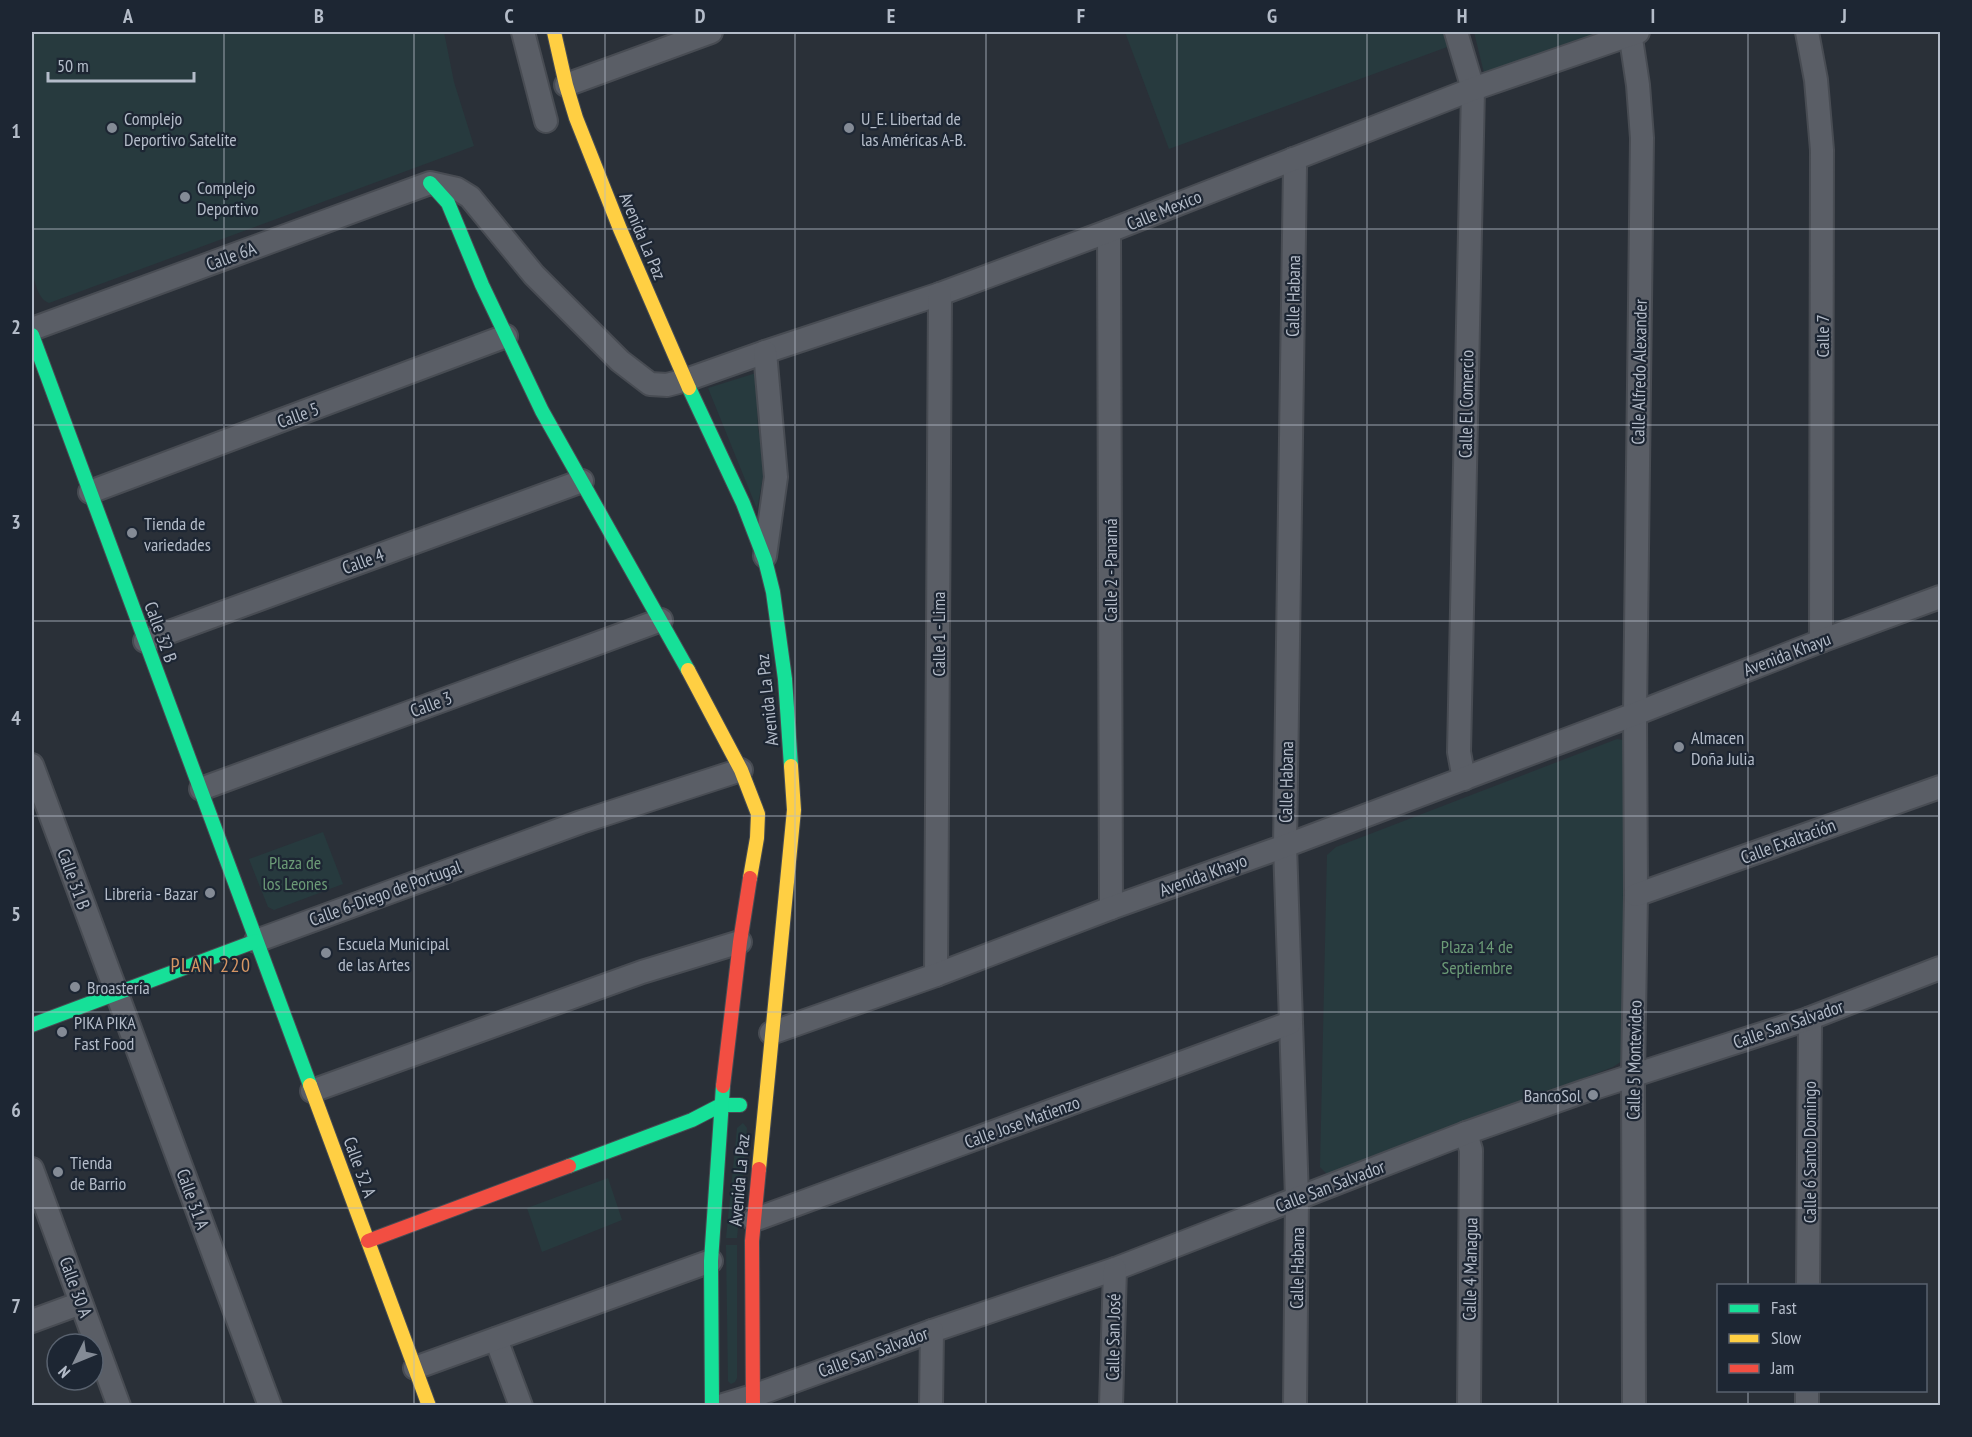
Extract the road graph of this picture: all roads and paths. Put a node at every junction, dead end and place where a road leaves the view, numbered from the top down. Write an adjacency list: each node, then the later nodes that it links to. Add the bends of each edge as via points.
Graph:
1 (523, 32): 9 (street)
2 (554, 32): 7 (street, Avenida La Paz)
3 (711, 32): 7 (street)
4 (1456, 32): 8 (street, Calle El Comercio)
5 (1633, 32): 8 (street, Calle Mexico); 26 (street, Calle Alfredo Alexander, via 1642,138)
6 (1807, 32): 25 (street, Calle 7, via 1822,150)
7 (566, 85): 18 (street, Avenida La Paz, via 620,229)
8 (1473, 89): 10 (street, Calle Mexico); 29 (street, Calle El Comercio, via 1459,741)
9 (546, 121)
10 (1293, 159): 12 (street, Calle Mexico); 32 (street, Calle Habana)
11 (430, 183): 14 (street, Calle 6A); 16 (street, Avenida La Paz, via 448,203); 18 (street, Calle Mexico, via 470,197 534,275 620,361 650,384)
12 (1110, 231): 13 (street, Calle Mexico); 34 (street, Calle 2 - Panamá)
13 (940, 294): 17 (street, Calle Mexico); 38 (street, Calle 1 - Lima)
14 (32, 329)
15 (32, 335): 20 (street, Calle 32 B)
16 (506, 336): 19 (street, Avenida La Paz); 20 (street, Calle 5)
17 (765, 352): 18 (street, Calle Mexico); 21 (street, via 776,477)
18 (686, 380): 21 (street, Avenida La Paz)
19 (582, 481): 23 (street, Avenida La Paz); 24 (street, Calle 4)
20 (90, 492): 24 (street, Calle 32 B)
21 (765, 560): 43 (street, Avenida La Paz, via 784,679 794,810)
22 (1941, 597): 25 (street, Avenida Khayu)
23 (661, 620): 28 (street, Avenida La Paz); 31 (street, Calle 3)
24 (145, 641): 31 (street, Calle 32 B)
25 (1821, 641): 26 (street, Avenida Khayu)
26 (1635, 714): 29 (street, Avenida Khayo); 33 (street, Calle 5 Montevideo)
27 (32, 765): 39 (street, Calle 31 B)
28 (741, 770): 35 (street, Calle 6-Diego de Portugal, via 580,822); 36 (street, Avenida La Paz, via 758,814)
29 (1464, 779): 32 (street, Avenida Khayo)
30 (1941, 787): 33 (street, Calle Exaltación)
31 (201, 789): 35 (street, Calle 32 B)
32 (1285, 846): 34 (street, Avenida Khayo); 41 (street, Calle Habana)
33 (1636, 895): 44 (street, Calle 5 Montevideo)
34 (1111, 908): 38 (street, Avenida Khayo)
35 (256, 941): 39 (street, Calle 6-Diego de Portugal); 45 (street, Calle 32 A)
36 (740, 942): 45 (street, via 642,972); 46 (street, Avenida La Paz)
37 (1941, 968): 40 (street, Calle San Salvador)
38 (936, 975): 43 (street, Avenida Khayo)
39 (116, 993): 42 (street, Calle 6-Diego de Portugal); 63 (street, Calle 31 A)
40 (1808, 1019): 44 (street, Calle San Salvador); 55 (street, Calle 6 Santo Domingo)
41 (1290, 1023): 50 (street, Calle Habana); 51 (street, Calle Jose Matienzo)
42 (32, 1025)
43 (771, 1033): 47 (street, Avenida La Paz)
44 (1634, 1076): 48 (street, Calle San Salvador); 72 (street, Calle 5 Montevideo)
45 (312, 1091): 52 (street, Calle 32 A)
46 (721, 1105): 47 (street); 52 (street, via 692,1120); 53 (street, Avenida La Paz)
47 (764, 1105): 51 (street, Avenida La Paz)
48 (1466, 1133): 50 (street, Calle San Salvador); 71 (street, Calle 4 Managua, via 1471,1150)
49 (32, 1172): 56 (street, Calle 30 A)
50 (1297, 1198): 54 (street, Calle San Salvador); 70 (street, Calle Habana)
51 (754, 1220): 61 (street, Avenida La Paz)
52 (368, 1241): 60 (street, Calle 32 A)
53 (711, 1261): 59 (street); 66 (street, Avenida La Paz)
54 (1114, 1269): 58 (street, Calle San Salvador); 69 (street, Calle San José)
55 (1808, 1284)
56 (81, 1303): 57 (street); 62 (street, Calle 30 A)
57 (32, 1321)
58 (932, 1330): 61 (street, Calle San Salvador); 68 (street)
59 (496, 1339): 60 (street); 65 (street)
60 (415, 1368): 64 (street, Calle 32 A)
61 (753, 1401): 67 (street, Calle San Salvador)
62 (119, 1406)
63 (270, 1406)
64 (429, 1406)
65 (521, 1406)
66 (712, 1406)
67 (720, 1406)
68 (931, 1406)
69 (1111, 1406)
70 (1295, 1406)
71 (1469, 1406)
72 (1634, 1406)

